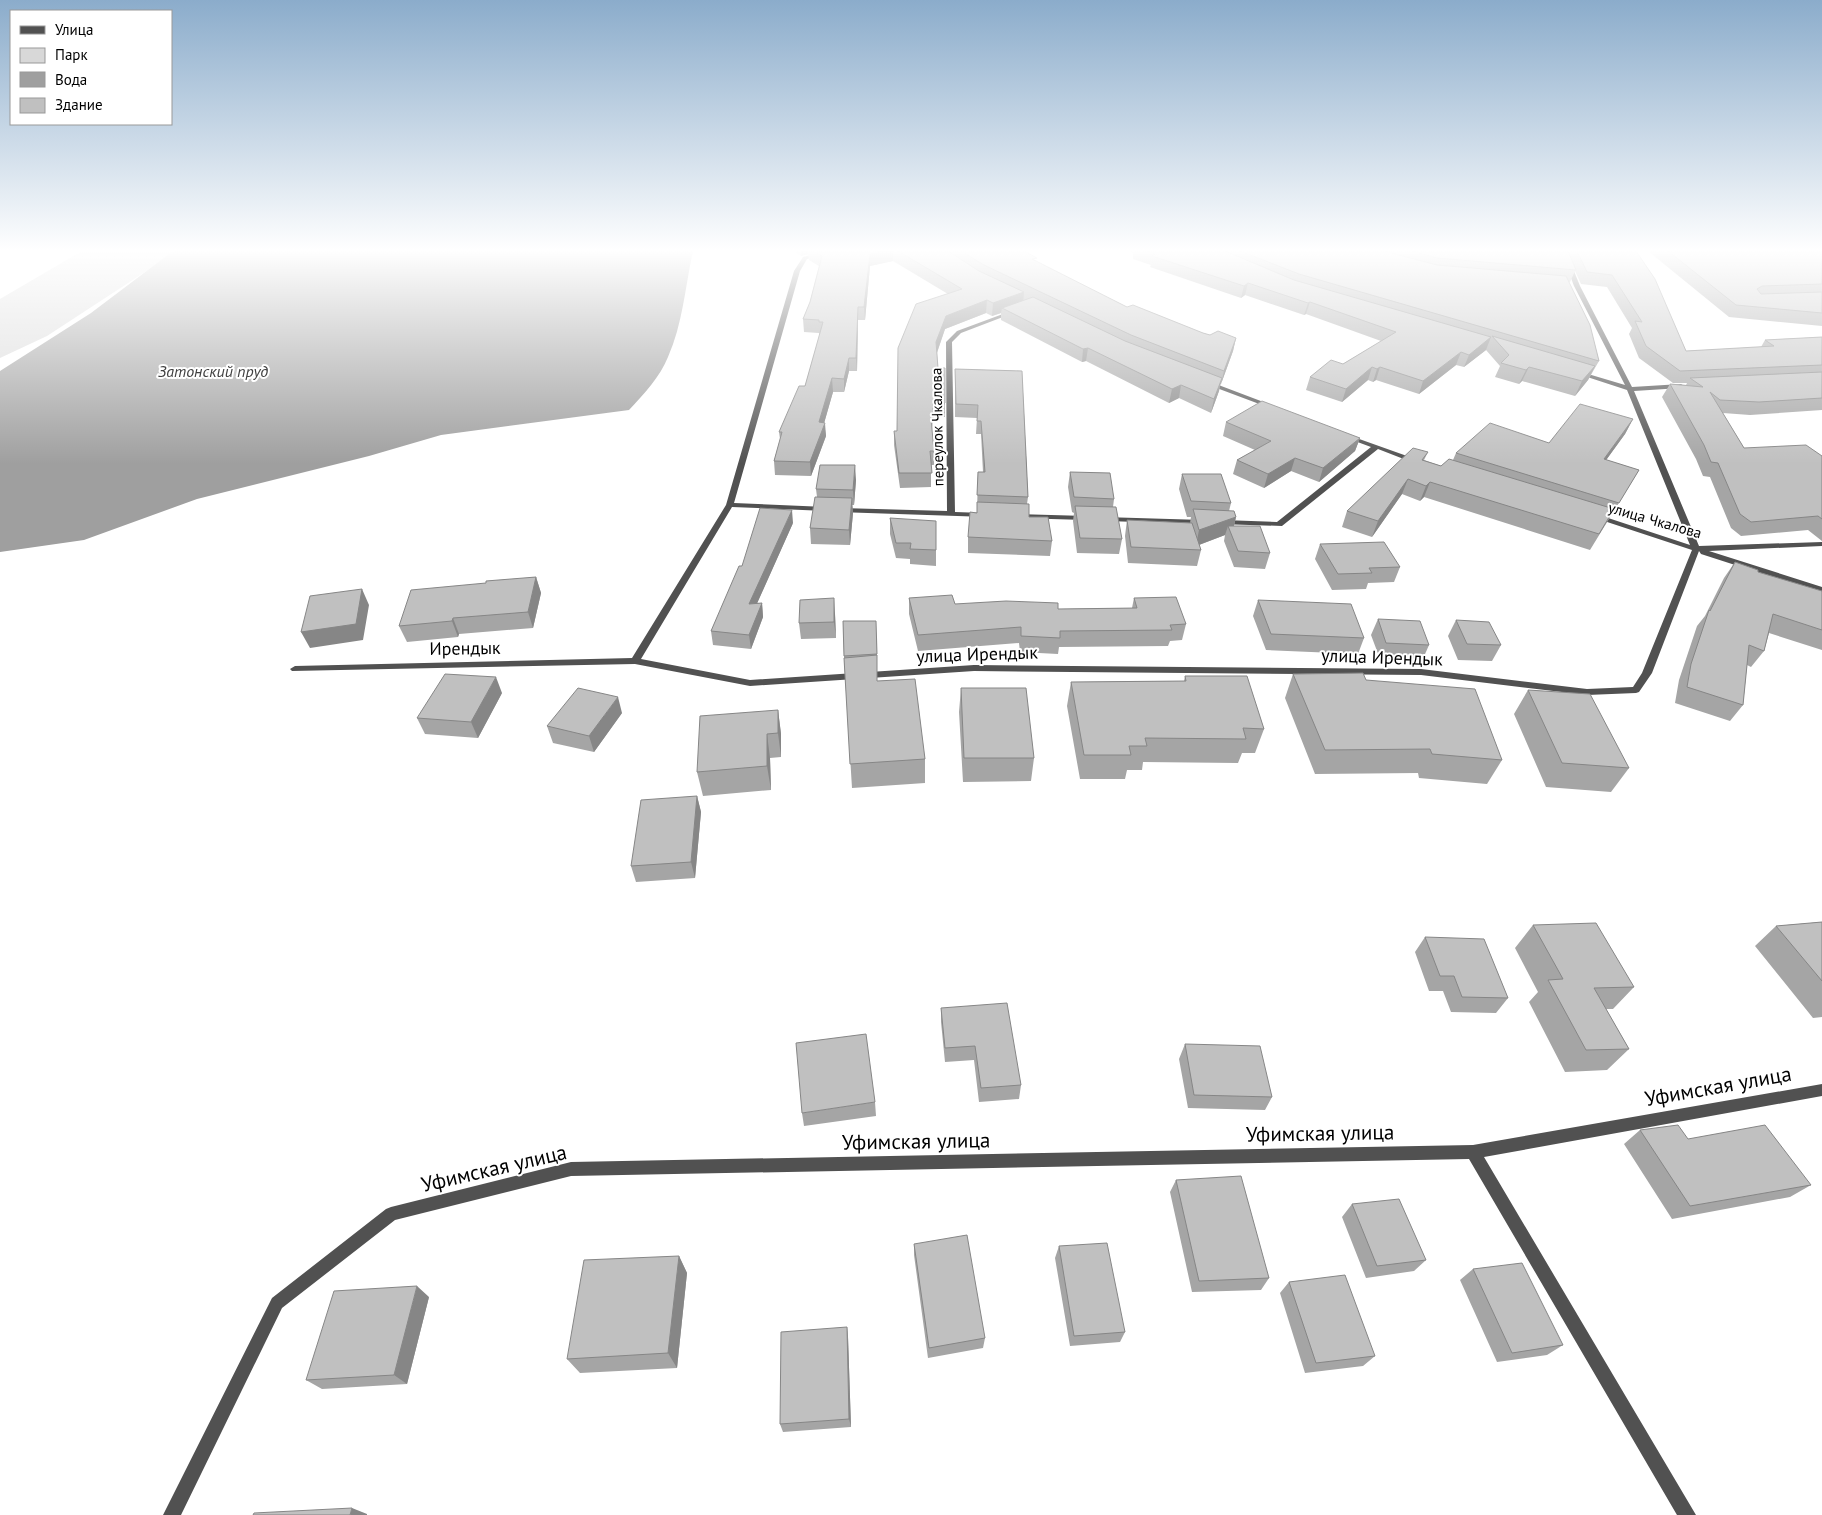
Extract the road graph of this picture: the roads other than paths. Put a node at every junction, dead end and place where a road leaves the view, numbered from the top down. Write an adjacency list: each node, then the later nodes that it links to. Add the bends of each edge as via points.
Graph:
1 (782, 322): 12 (street)
2 (987, 322): 13 (street, переулок Чкалова, via 960,332 949,342)
3 (1596, 322): 7 (street)
4 (1574, 372): 7 (street)
5 (1200, 380): 8 (street)
6 (1688, 386): 7 (street)
7 (1630, 388): 22 (street)
8 (1283, 412)
9 (1338, 433): 10 (street)
10 (1376, 448): 11 (street); 20 (street, via 1279,524)
11 (1423, 462)
12 (730, 505): 13 (street); 24 (street)
13 (951, 514): 14 (street)
14 (991, 515)
15 (1011, 516): 17 (street)
16 (1592, 516): 22 (street, улица Чкалова)
17 (1090, 518)
18 (1100, 519): 19 (street)
19 (1209, 522)
20 (1219, 522)
21 (1822, 544): 22 (street, улица Чкалова)
22 (1696, 549): 23 (street); 24 (street, улица Ирендык, via 1647,673 1636,690 1588,692 1421,672 994,668 750,684)
23 (1822, 590)
24 (635, 661): 25 (street, Ирендык)
25 (295, 668)
26 (1822, 1090): 27 (street, Уфимская улица)
27 (1473, 1152): 28 (street, Уфимская улица, via 570,1169 392,1214 277,1303); 29 (street)
28 (172, 1515)
29 (1687, 1515)

